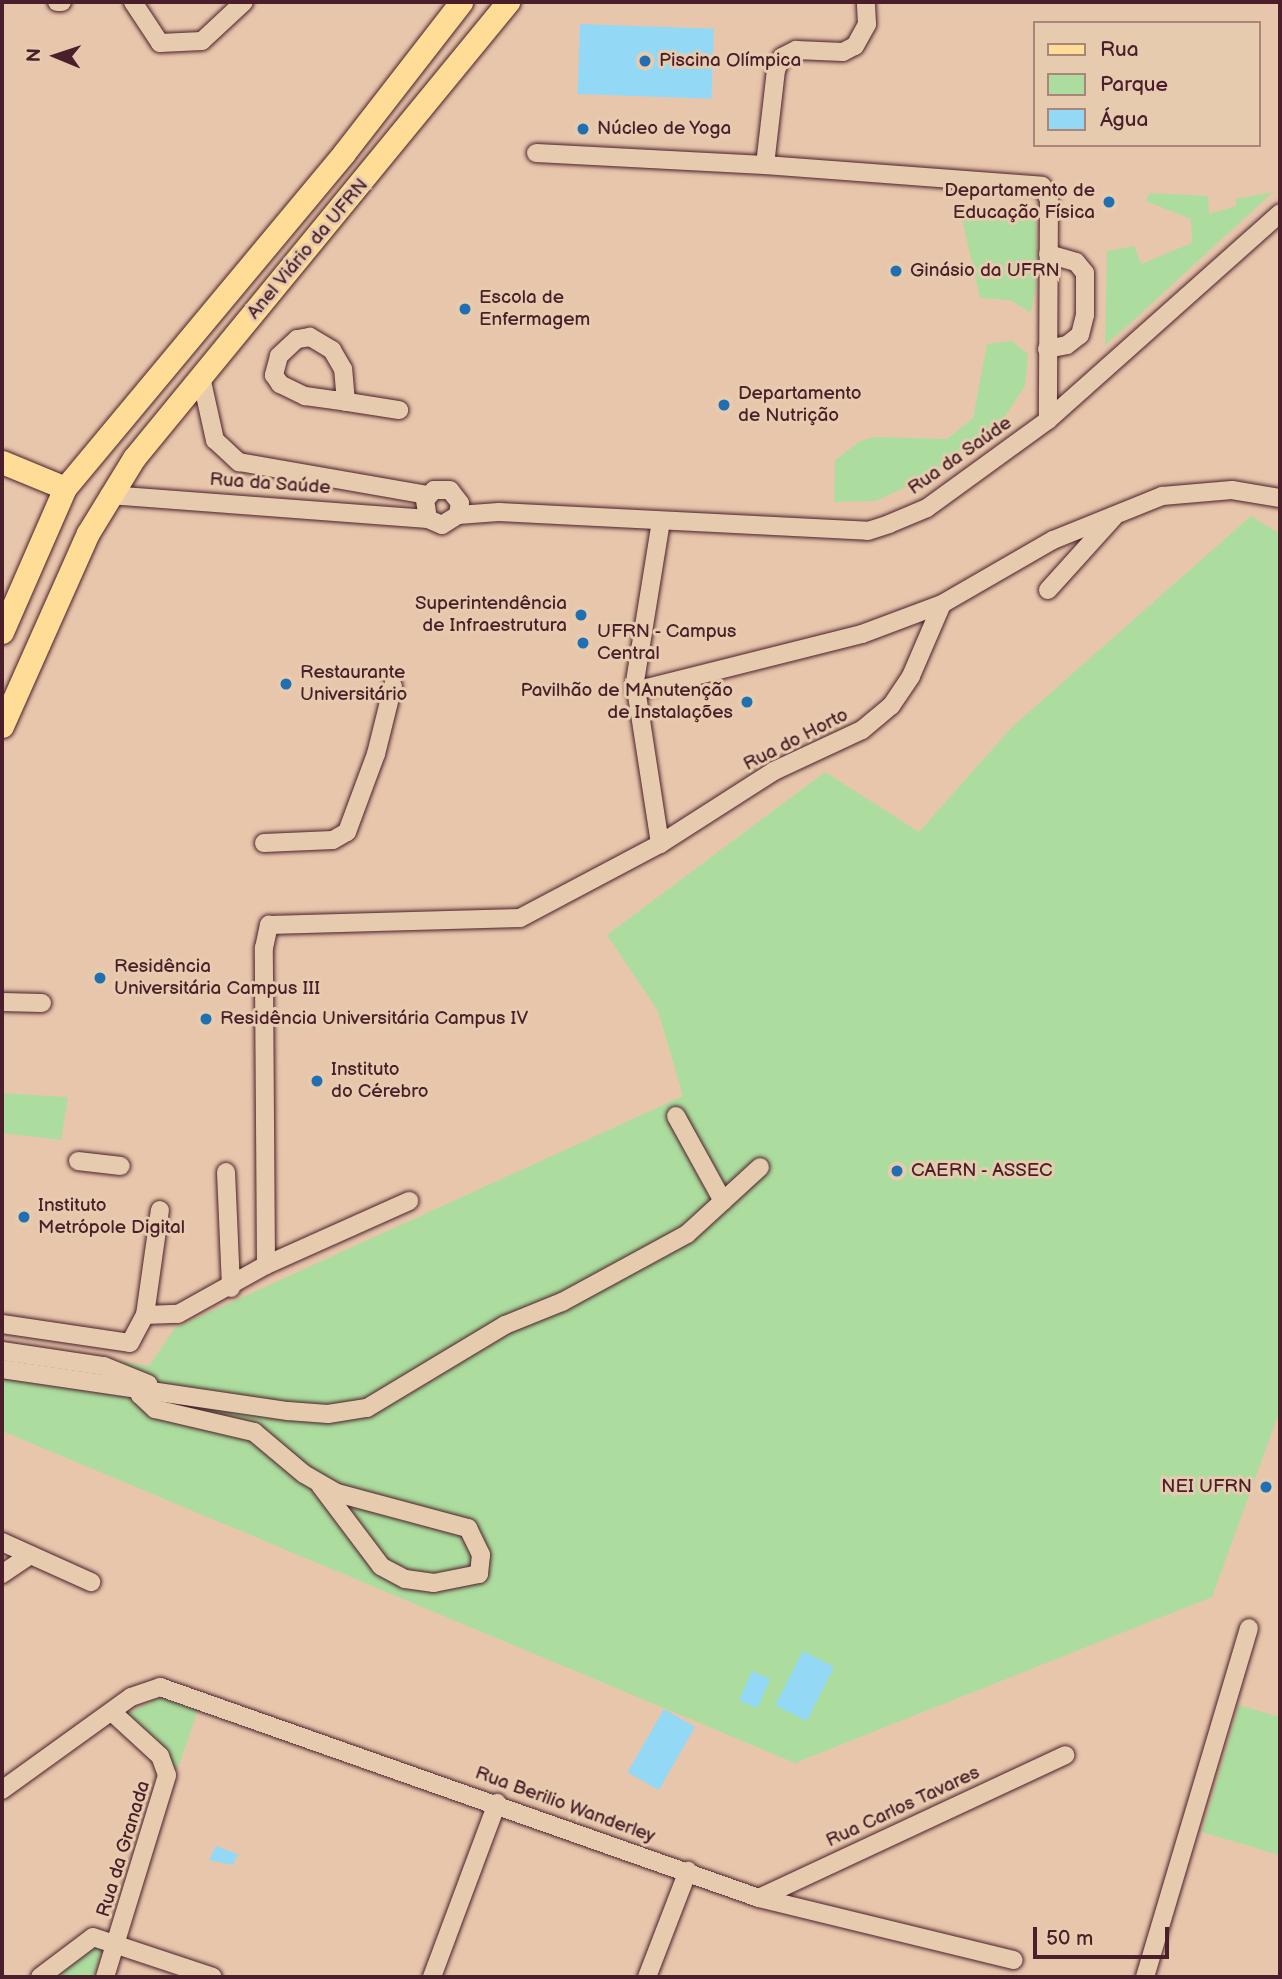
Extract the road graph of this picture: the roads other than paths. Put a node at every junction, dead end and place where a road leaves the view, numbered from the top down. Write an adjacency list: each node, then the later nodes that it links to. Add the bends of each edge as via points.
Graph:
1 (133, 2): 2 (street, via 160,43 202,41)
2 (244, 2)
3 (461, 2): 16 (main road, Anel Viário da UFRN, via 344,153)
4 (508, 2): 11 (main road, Anel Viário da UFRN)
5 (866, 2): 7 (street, via 867,24 855,46 843,52 796,50 782,57 775,70)
6 (536, 153): 7 (street)
7 (765, 165): 9 (street, via 1042,186 1049,200)
8 (1280, 213): 14 (street, Rua da Saúde)
9 (1048, 254): 10 (street); 10 (street, via 1076,262 1085,273 1086,315 1080,335 1067,345)
10 (1047, 349): 14 (street)
11 (201, 377): 17 (main road, Anel Viário da UFRN); 18 (street, Rua da Saúde, via 215,440 239,462)
12 (346, 402): 13 (street)
13 (400, 410)
14 (1048, 420): 23 (street, Rua da Saúde, via 927,508 868,531)
15 (2, 462): 16 (main road)
16 (65, 488): 26 (main road, Anel Viário da UFRN)
17 (109, 495): 22 (street, Rua da Saúde); 29 (main road, Anel Viário da UFRN, via 70,570)
18 (428, 495): 20 (street, Rua da Saúde, via 450,490 460,503); 22 (street, via 424,507)
19 (1280, 498): 21 (street, via 1201,490 1163,496)
20 (458, 514): 22 (street, Rua da Saúde, via 442,525); 23 (street, Rua da Saúde)
21 (1116, 514): 24 (street); 25 (street, via 1053,540)
22 (428, 519)
23 (661, 521): 28 (street, via 637,651)
24 (1048, 590)
25 (942, 604): 28 (street, via 862,634); 31 (street, Rua do Horto, via 911,676 891,706 862,730 774,771)
26 (2, 632)
27 (393, 685): 30 (street, via 376,754 347,832 333,840)
28 (635, 691): 31 (street)
29 (2, 726)
30 (264, 843)
31 (660, 844): 42 (street, Rua do Horto, via 520,918 269,925 264,948)
32 (2, 1002): 33 (street)
33 (42, 1003)
34 (676, 1116): 39 (street)
35 (78, 1161): 36 (street)
36 (121, 1167)
37 (760, 1167): 39 (street)
38 (226, 1172): 43 (street)
39 (723, 1200): 48 (street, via 687,1234 562,1302 505,1325 367,1408 328,1414 288,1412)
40 (409, 1201): 42 (street)
41 (160, 1210): 44 (street)
42 (266, 1265): 43 (street)
43 (231, 1288): 44 (street, via 178,1314)
44 (145, 1315): 45 (street, via 131,1343)
45 (2, 1324)
46 (2, 1351): 48 (street, via 104,1366)
47 (2, 1369): 48 (street)
48 (138, 1384): 49 (street, via 155,1409 254,1432)
49 (320, 1485): 49 (street, via 360,1501 468,1528 481,1555 479,1574 434,1583 405,1579 382,1566)
50 (2, 1542): 51 (street)
51 (30, 1555): 52 (street); 53 (street)
52 (2, 1574)
53 (91, 1582)
54 (1249, 1628): 68 (street)
55 (112, 1712): 57 (street, Rua Berilio Wanderley); 58 (street, Rua Berilio Wanderley, via 144,1690 165,1688); 61 (street, Rua da Granada, via 160,1756 167,1775)
56 (1065, 1755): 60 (street, Rua Carlos Tavares)
57 (2, 1790)
58 (497, 1803): 59 (street, Rua Berilio Wanderley); 66 (street)
59 (688, 1871): 60 (street, Rua Berilio Wanderley); 67 (street)
60 (759, 1898): 62 (street, Rua Berilio Wanderley)
61 (117, 1945): 63 (street, via 93,1937); 64 (street, Rua da Granada); 65 (street)
62 (1014, 1960)
63 (40, 1977)
64 (105, 1977)
65 (213, 1977)
66 (432, 1977)
67 (647, 1977)
68 (1145, 1977)

